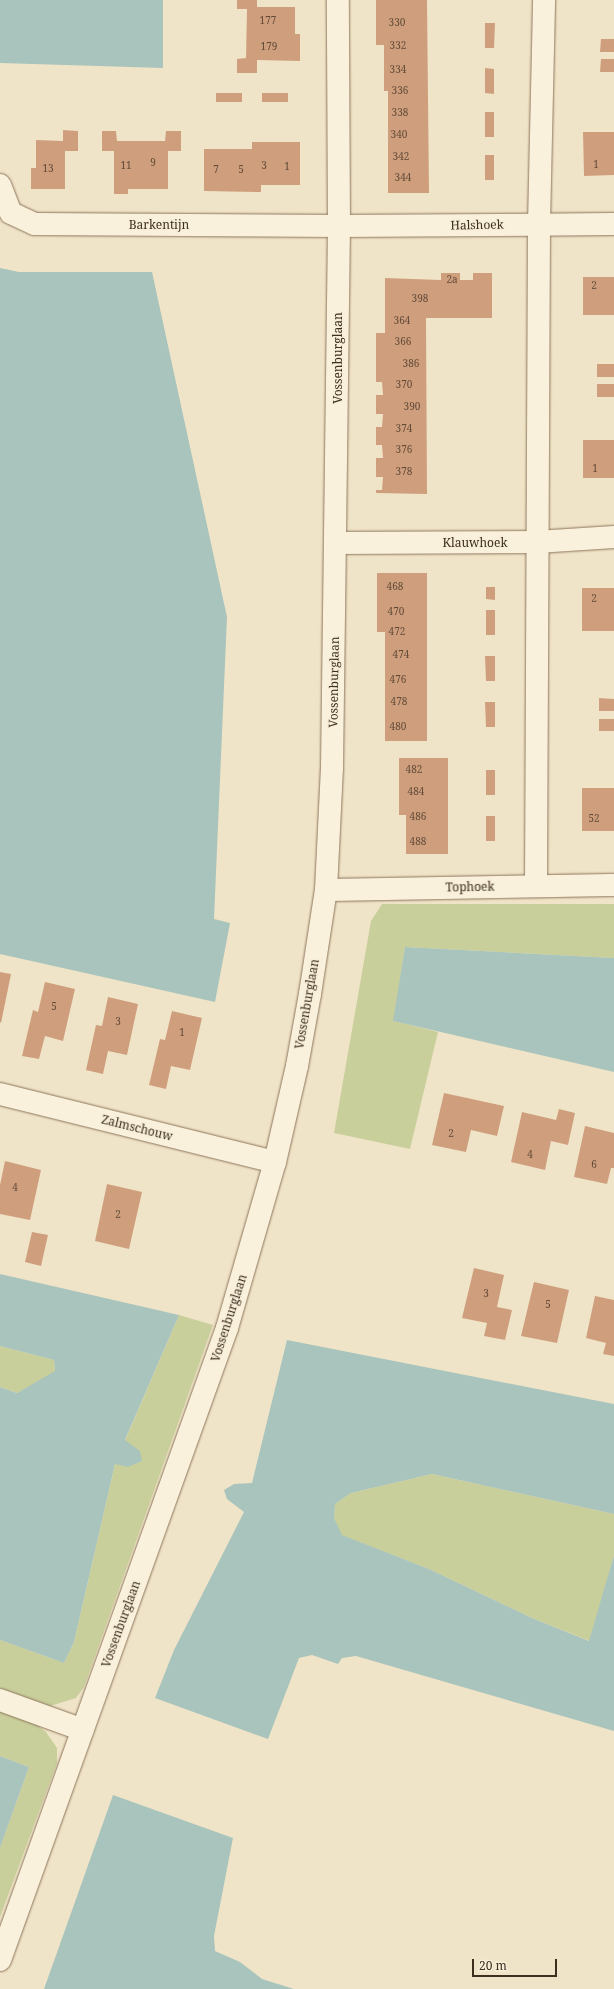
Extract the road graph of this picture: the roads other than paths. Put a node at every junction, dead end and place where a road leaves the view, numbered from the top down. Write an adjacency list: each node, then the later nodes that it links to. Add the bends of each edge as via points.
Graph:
1 (338, 0): 6 (street, Vossenburglaan)
2 (544, 0): 4 (street)
3 (0, 185): 6 (street, Barkentijn, via 11,213 35,224)
4 (539, 224): 5 (street, Halshoek); 6 (street, Halshoek); 8 (street)
5 (614, 224)
6 (339, 226): 9 (street, Vossenburglaan)
7 (614, 537): 8 (street, Klauwhoek)
8 (537, 542): 9 (street, Klauwhoek); 11 (street)
9 (337, 543): 12 (street, Vossenburglaan, via 332,768)
10 (614, 885): 11 (street, Tophoek)
11 (536, 886): 12 (street, Tophoek)
12 (326, 890): 14 (street, Vossenburglaan, via 297,1066)
13 (0, 1094): 14 (street, Zalmschouw)
14 (275, 1162): 16 (street, Vossenburglaan, via 227,1328)
15 (0, 1700): 16 (street)
16 (83, 1730): 17 (street, Vossenburglaan)
17 (0, 1960)

